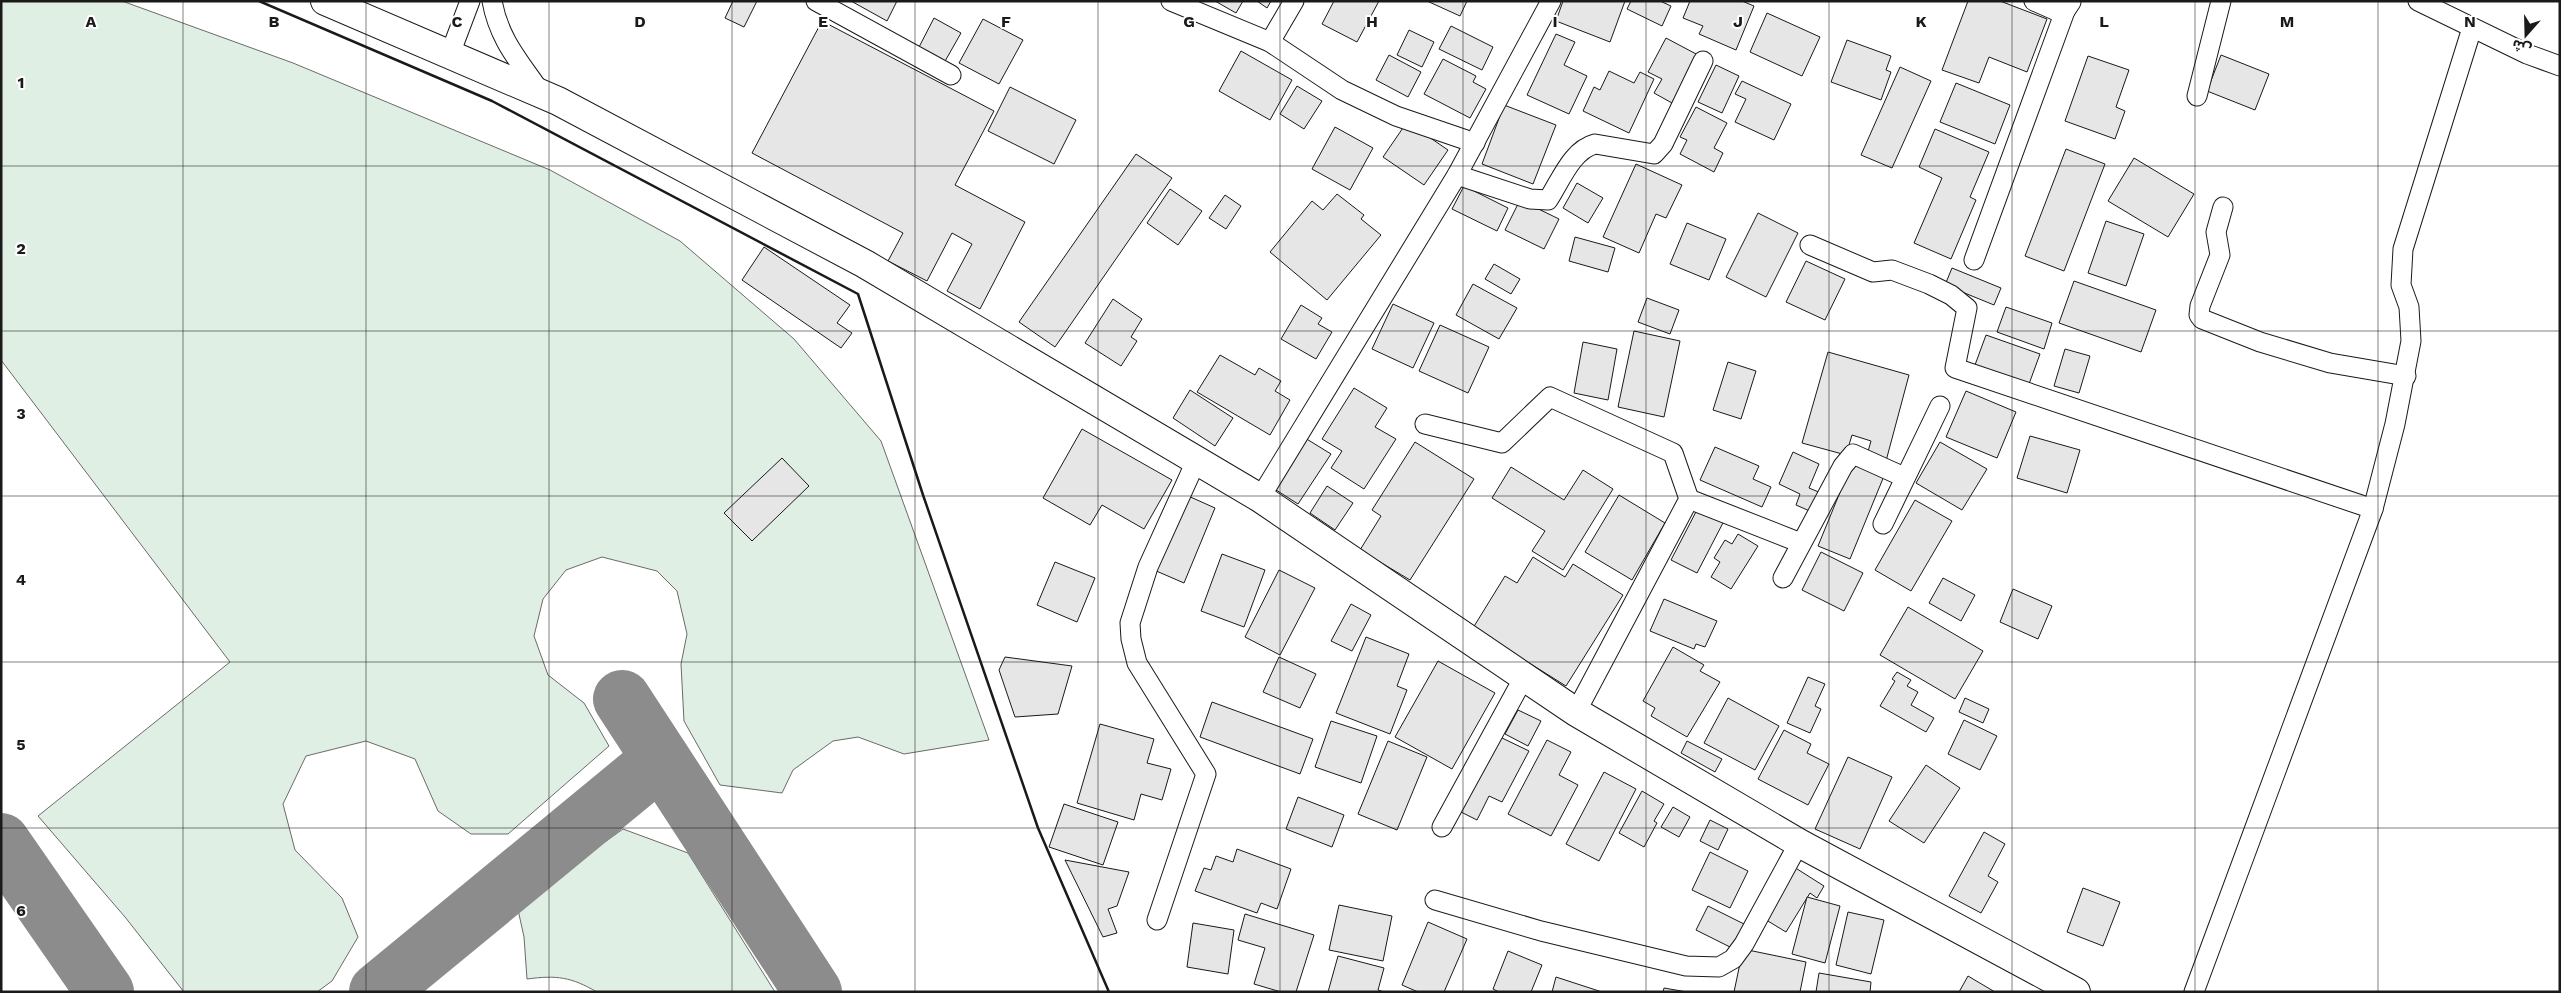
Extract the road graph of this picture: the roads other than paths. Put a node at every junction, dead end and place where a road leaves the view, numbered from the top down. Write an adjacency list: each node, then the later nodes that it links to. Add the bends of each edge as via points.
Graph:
1 (325, 1): 14 (main road)
2 (470, 1): 14 (street)
3 (492, 1): 18 (street, via 495,20 506,44)
4 (816, 1): 17 (street)
5 (1171, 1): 13 (street)
6 (1294, 1): 13 (street)
7 (1551, 1): 20 (street)
8 (2034, 1): 11 (street, via 2059,12)
9 (2221, 1): 19 (street)
10 (2418, 1): 12 (street)
11 (2068, 6): 24 (street)
12 (2472, 28): 16 (street); 25 (street, via 2403,248 2401,285 2409,307 2411,341)
13 (1270, 42): 20 (street, via 1342,90 1396,116)
14 (450, 54): 18 (main road)
15 (1703, 61): 21 (street, via 1663,144 1654,154 1595,144 1587,146 1578,152 1548,200 1530,200)
16 (2560, 66)
17 (952, 75)
18 (542, 94): 28 (main road, via 865,264)
19 (2197, 96)
20 (1475, 143): 21 (street)
21 (1457, 175): 30 (street)
22 (2223, 206): 25 (street, via 2216,232 2220,255 2200,306 2202,319 2260,342 2330,363)
23 (1810, 245): 32 (street, via 1873,272 1892,270 1929,284 1967,308 1955,368)
24 (1974, 260)
25 (2406, 376): 32 (street)
26 (1940, 406): 29 (street)
27 (1425, 424): 31 (street, via 1502,443 1550,396 1672,453)
28 (1196, 459): 30 (main road); 41 (street, via 1148,568 1130,623 1137,663 1206,774)
29 (1904, 477): 33 (street); 34 (street, via 1853,454 1843,466)
30 (1260, 498): 36 (main road)
31 (1688, 499): 34 (street); 37 (street)
32 (2373, 509): 43 (street)
33 (1883, 524)
34 (1801, 543): 35 (street)
35 (1783, 578)
36 (1524, 677): 37 (main road); 38 (street)
37 (1576, 712): 39 (main road)
38 (1442, 827)
39 (1799, 843): 40 (street, via 1744,944 1733,959 1719,967 1676,964 1541,931); 42 (main road)
40 (1435, 900)
41 (1157, 920)
42 (2076, 992)
43 (2194, 992)

